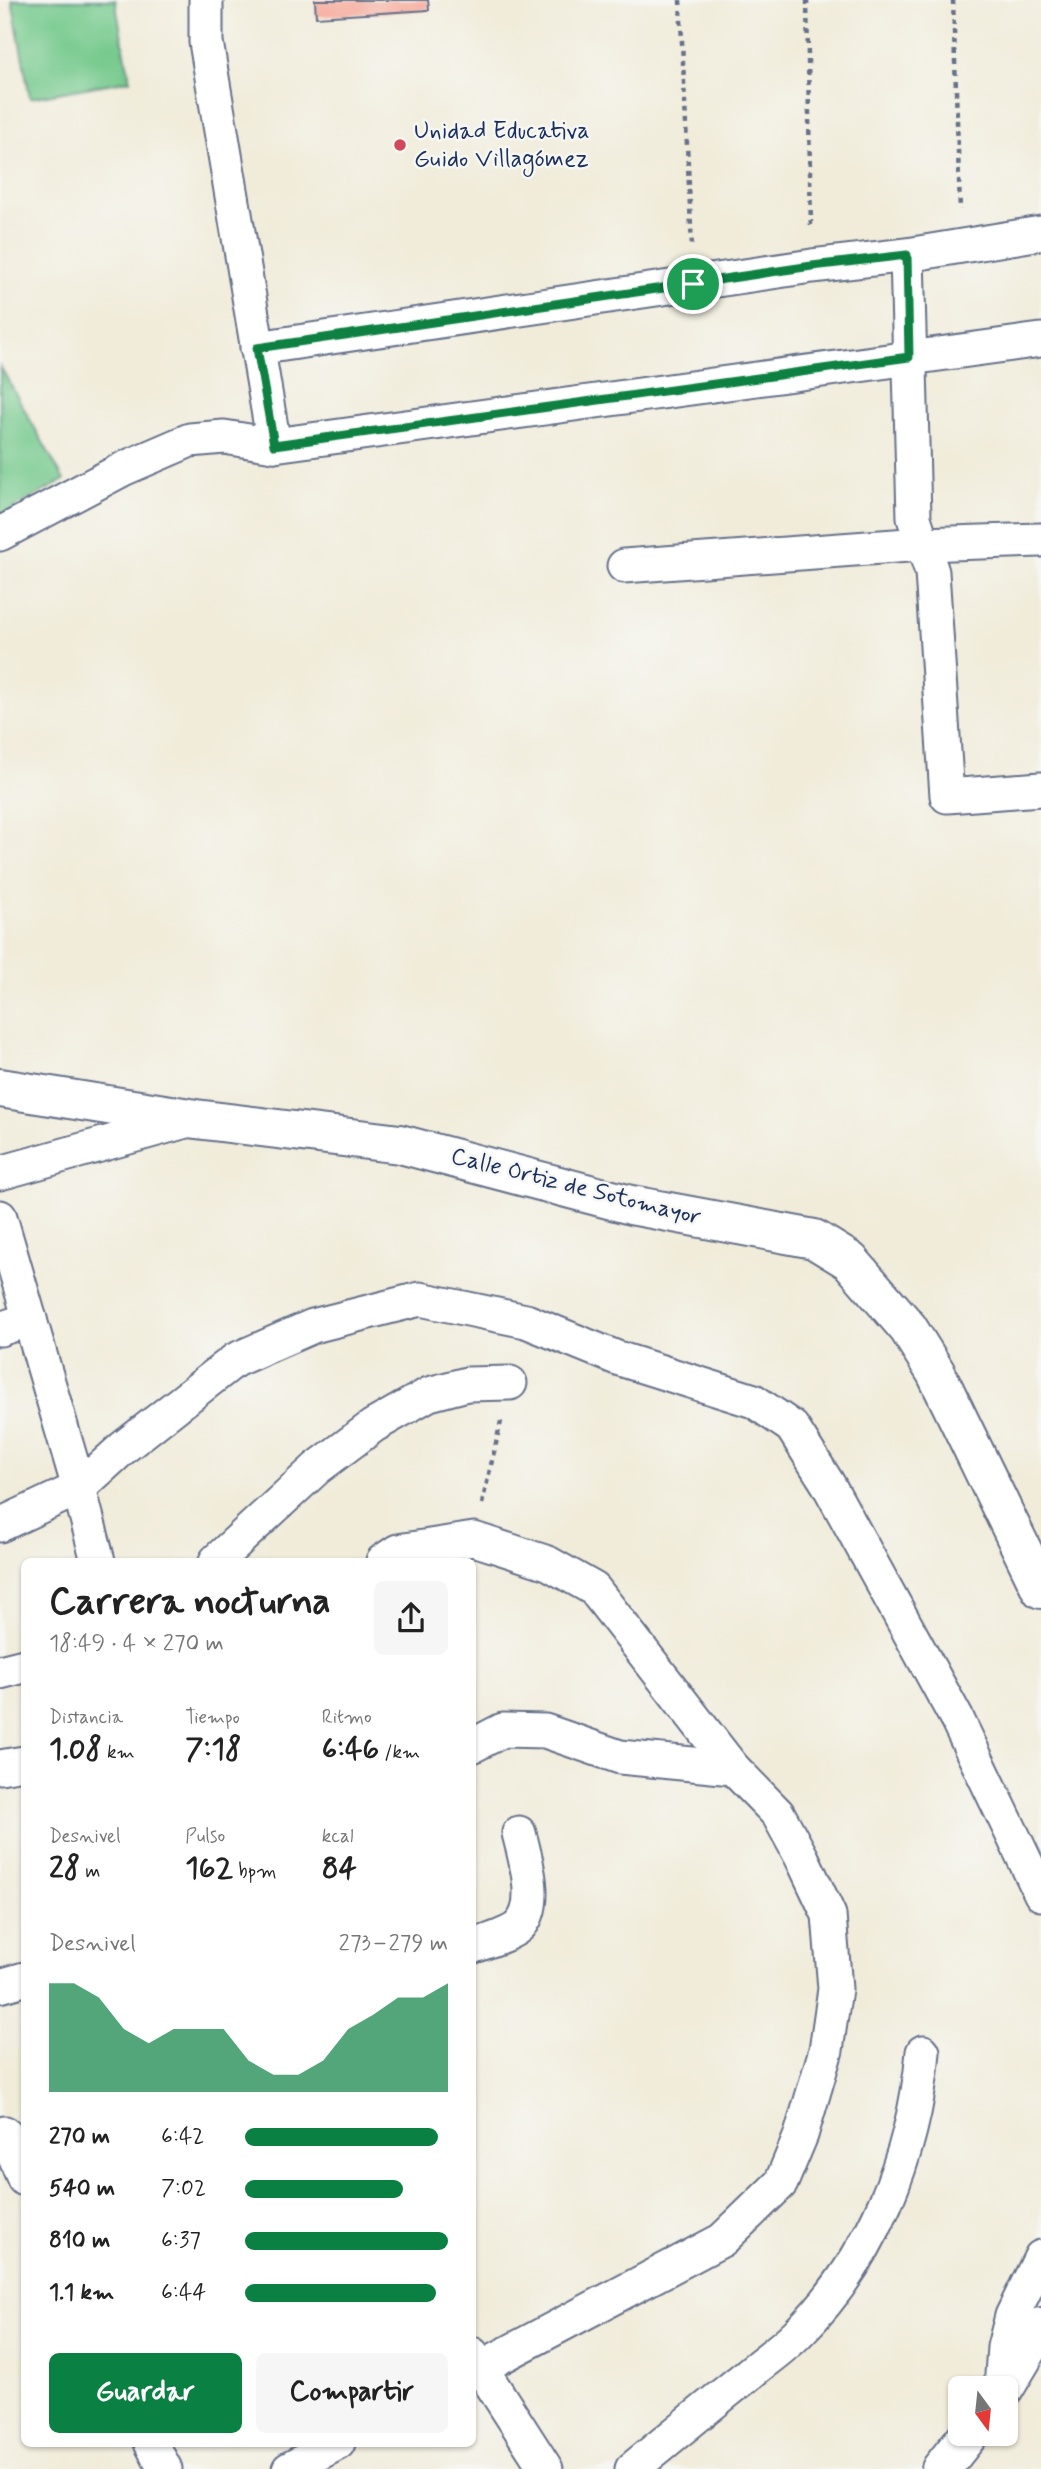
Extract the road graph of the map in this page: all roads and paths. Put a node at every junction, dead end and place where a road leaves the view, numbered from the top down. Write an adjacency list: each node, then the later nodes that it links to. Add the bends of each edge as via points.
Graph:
1 (206, 0): 11 (street, via 206,42)
2 (680, 0): 9 (path)
3 (807, 0): 8 (path)
4 (953, 0): 6 (path)
5 (1041, 233): 6 (street)
6 (961, 246): 7 (street)
7 (907, 255): 8 (street); 12 (street)
8 (812, 266): 9 (street)
9 (693, 284): 11 (street)
10 (1041, 340): 12 (street)
11 (257, 348): 13 (street)
12 (909, 357): 13 (street); 16 (street, via 914,518)
13 (274, 445): 14 (street, via 224,437 190,440 125,468)
14 (0, 534)
15 (1041, 540): 16 (street)
16 (922, 544): 17 (street); 18 (street, via 932,572 947,796)
17 (624, 566)
18 (1041, 789)
19 (0, 1088): 20 (street, Calle Ortiz de Sotomayor)
20 (195, 1119): 21 (street); 31 (street, Calle Ortiz de Sotomayor, via 400,1144 631,1205 814,1238 850,1261 908,1328 936,1373)
21 (0, 1173)
22 (0, 1217): 23 (street)
23 (15, 1324): 25 (street)
24 (510, 1383): 27 (path); 29 (street, via 467,1384 429,1394 373,1426 317,1468)
25 (79, 1488): 26 (street); 28 (street); 39 (street, via 235,1360 313,1326 420,1299 526,1321 617,1358 754,1401 792,1427 828,1484 957,1718)
26 (0, 1525)
27 (474, 1539): 30 (street, via 398,1551); 37 (street, via 548,1563 594,1590)
28 (97, 1558)
29 (219, 1558)
30 (388, 1558)
31 (1041, 1589)
32 (21, 1667): 33 (street)
33 (0, 1672)
34 (476, 1744): 37 (street, via 503,1730 545,1731 620,1757)
35 (21, 1764): 36 (street)
36 (0, 1768)
37 (733, 1768): 48 (street, via 778,1814 829,1915 835,1989 826,2050 801,2135 781,2183 722,2239)
38 (519, 1833): 40 (street, via 529,1870 530,1904 518,1927)
39 (1041, 1894)
40 (476, 1945)
41 (21, 1980): 42 (street)
42 (0, 1986)
43 (923, 2052): 58 (street, via 920,2091 897,2176 873,2231 839,2287 797,2335)
44 (10, 2131): 45 (street)
45 (21, 2169)
46 (1041, 2257): 50 (street, via 1012,2316 1003,2347)
47 (1041, 2327): 51 (street)
48 (476, 2364)
49 (476, 2366): 57 (street)
50 (1003, 2376)
51 (1011, 2376)
52 (959, 2446): 59 (street)
53 (153, 2447): 55 (street)
54 (330, 2447): 56 (street)
55 (165, 2469)
56 (289, 2469)
57 (546, 2469)
58 (632, 2469)
59 (941, 2469)

